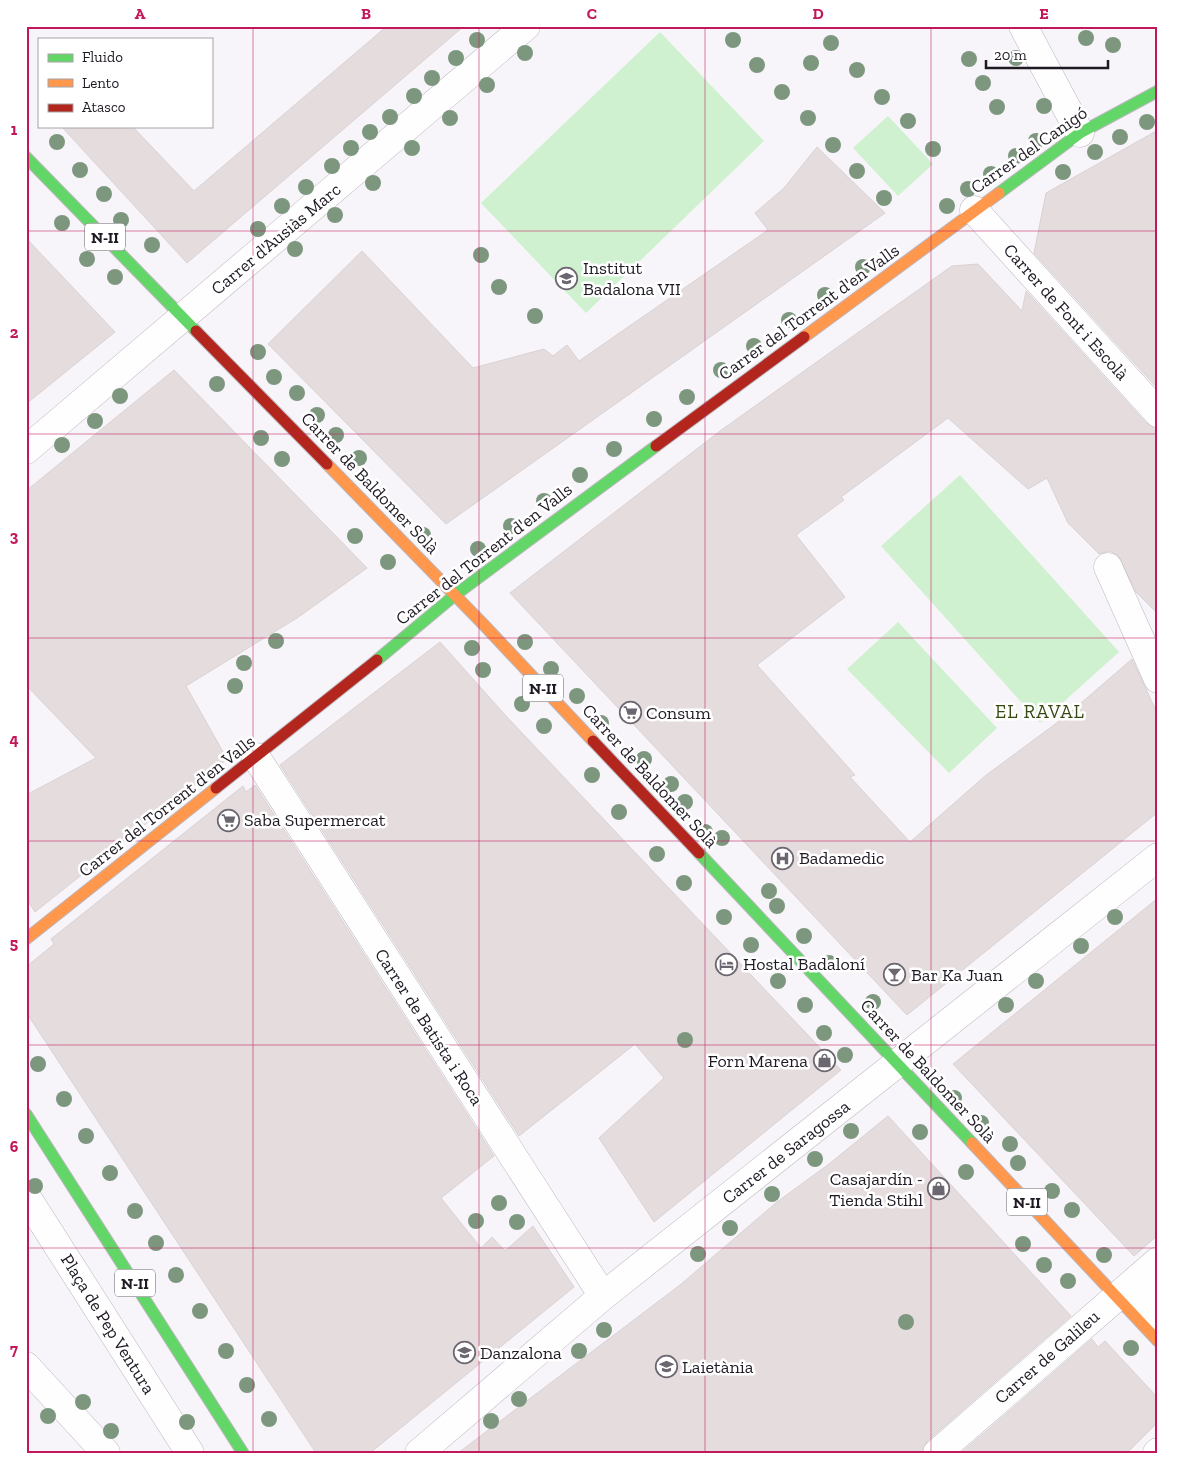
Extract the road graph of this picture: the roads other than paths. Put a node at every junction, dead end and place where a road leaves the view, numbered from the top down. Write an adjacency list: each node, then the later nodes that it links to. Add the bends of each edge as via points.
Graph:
1 (526, 26): 7 (street, Carrer d'Ausiàs Marc)
2 (1023, 26): 4 (street)
3 (1158, 91): 4 (main road, Carrer del Canigó)
4 (1080, 133): 6 (main road, Carrer del Canigó)
5 (26, 156): 7 (main road, Carrer de Baldomer Solà / N-II)
6 (974, 210): 8 (street, Carrer de Font i Escolà); 11 (main road, Carrer del Torrent d'en Valls)
7 (184, 317): 9 (street, Carrer d'Ausiàs Marc); 11 (main road, Carrer de Baldomer Solà / N-II)
8 (1158, 413)
9 (26, 450)
10 (1108, 567): 12 (street)
11 (455, 595): 13 (main road, Carrer del Torrent d'en Valls); 16 (main road, Carrer de Baldomer Solà / N-II)
12 (1158, 679)
13 (256, 757): 15 (main road, Carrer del Torrent d'en Valls); 21 (street, Carrer de Batista i Roca)
14 (1158, 857): 16 (street, Carrer de Saragossa)
15 (26, 939)
16 (897, 1064): 21 (street, Carrer de Saragossa); 22 (main road, Carrer de Baldomer Solà / N-II)
17 (26, 1114): 28 (main road, N-II)
18 (26, 1196): 27 (street, Plaça de Pep Ventura)
19 (1158, 1262): 22 (street, Carrer de Galileu)
20 (1158, 1288): 23 (street, via 1143,1301)
21 (603, 1296): 29 (street, Carrer de Saragossa)
22 (1116, 1297): 24 (main road, Carrer de Baldomer Solà / N-II); 30 (street, Carrer de Galileu)
23 (1158, 1317)
24 (1158, 1341)
25 (26, 1366): 26 (street)
26 (106, 1453)
27 (190, 1453)
28 (243, 1453)
29 (419, 1453)
30 (937, 1453)

